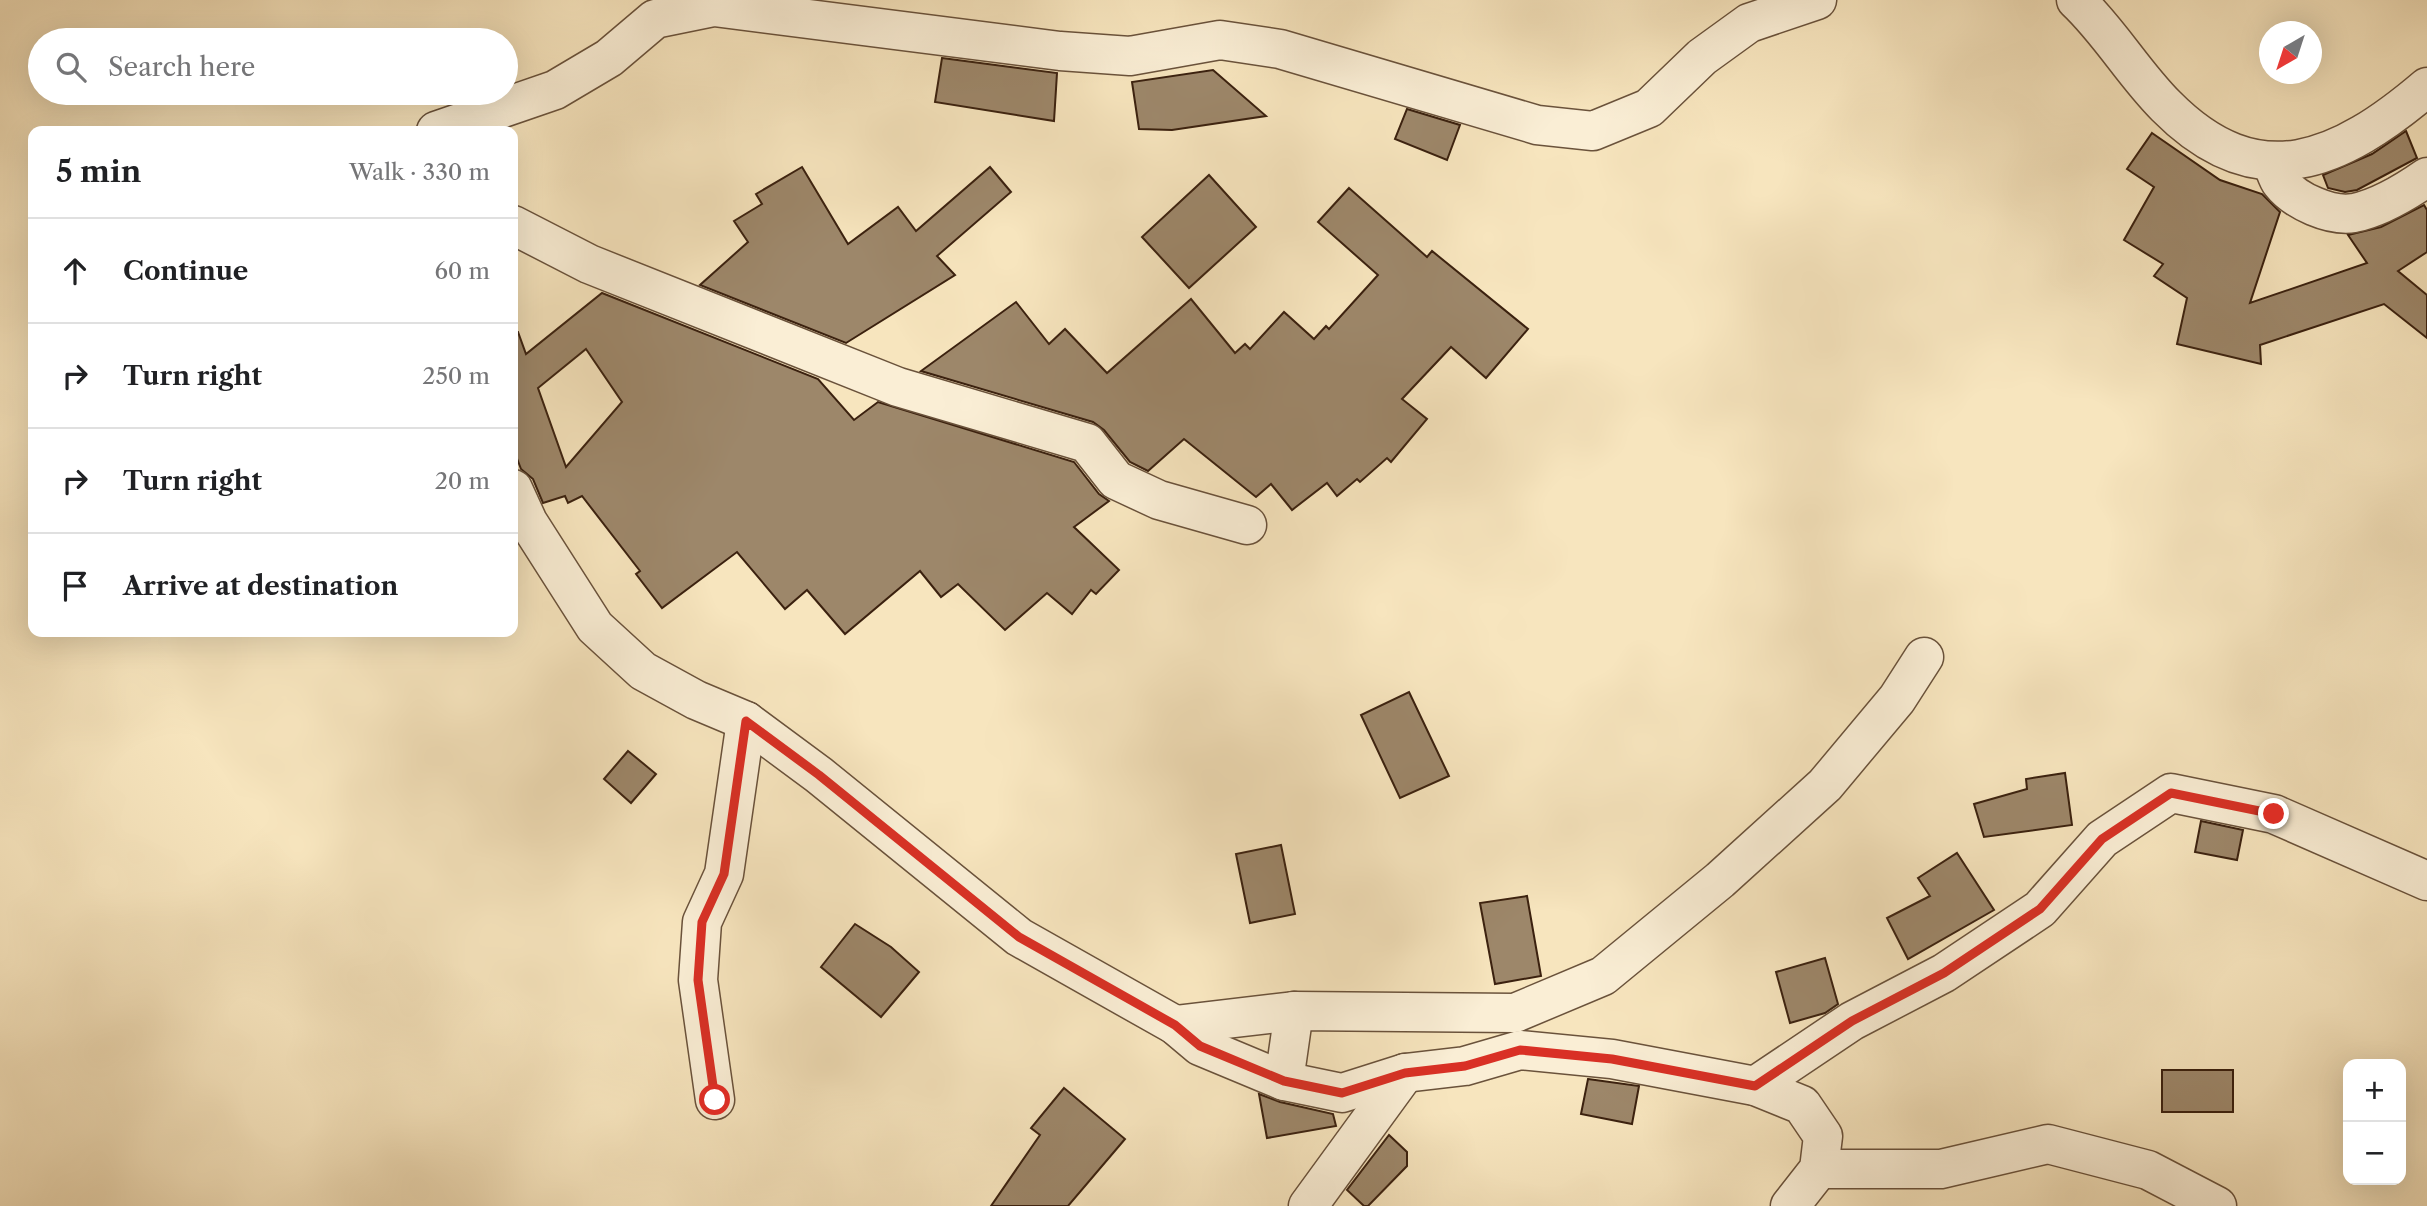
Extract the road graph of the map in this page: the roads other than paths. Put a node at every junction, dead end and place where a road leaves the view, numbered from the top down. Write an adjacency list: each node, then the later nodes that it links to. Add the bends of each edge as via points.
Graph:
1 (1817, 0): 4 (street, via 1749,23 1702,57 1649,108 1593,131 1537,125 1280,49 1220,40 1130,56 714,7 655,19 608,58 555,90)
2 (2076, 0): 7 (street, via 2165,105 2199,135 2240,156)
3 (2427, 88): 7 (street, via 2389,119 2341,148)
4 (518, 103)
5 (511, 105): 6 (street)
6 (451, 126)
7 (2272, 163): 8 (street, via 2281,183 2302,200 2333,213 2354,213)
8 (2427, 177)
9 (518, 228): 11 (street, via 589,264 898,387 1087,443 1116,480 1159,500)
10 (518, 500): 13 (street, via 595,627 643,671 696,701)
11 (1247, 525)
12 (1924, 657): 15 (street, via 1897,699 1825,785 1720,880 1602,976 1515,1013)
13 (746, 721): 16 (street, via 1019,937); 20 (street, via 724,874 702,922 698,980)
14 (2427, 881): 19 (street, via 2274,814 2171,793 2102,839 2040,909 1944,973 1852,1021)
15 (1294, 1011): 16 (street); 18 (street)
16 (1175, 1025): 18 (street, via 1200,1046)
17 (1405, 1073): 18 (street, via 1342,1093); 19 (street, via 1465,1066 1520,1050 1612,1059); 22 (street)
18 (1284, 1081)
19 (1755, 1086): 21 (street, via 1802,1105 1823,1136)
20 (715, 1100)
21 (1819, 1169): 23 (street); 24 (street, via 1941,1169 2048,1144 2148,1170)
22 (1308, 1206)
23 (1790, 1206)
24 (2217, 1206)

